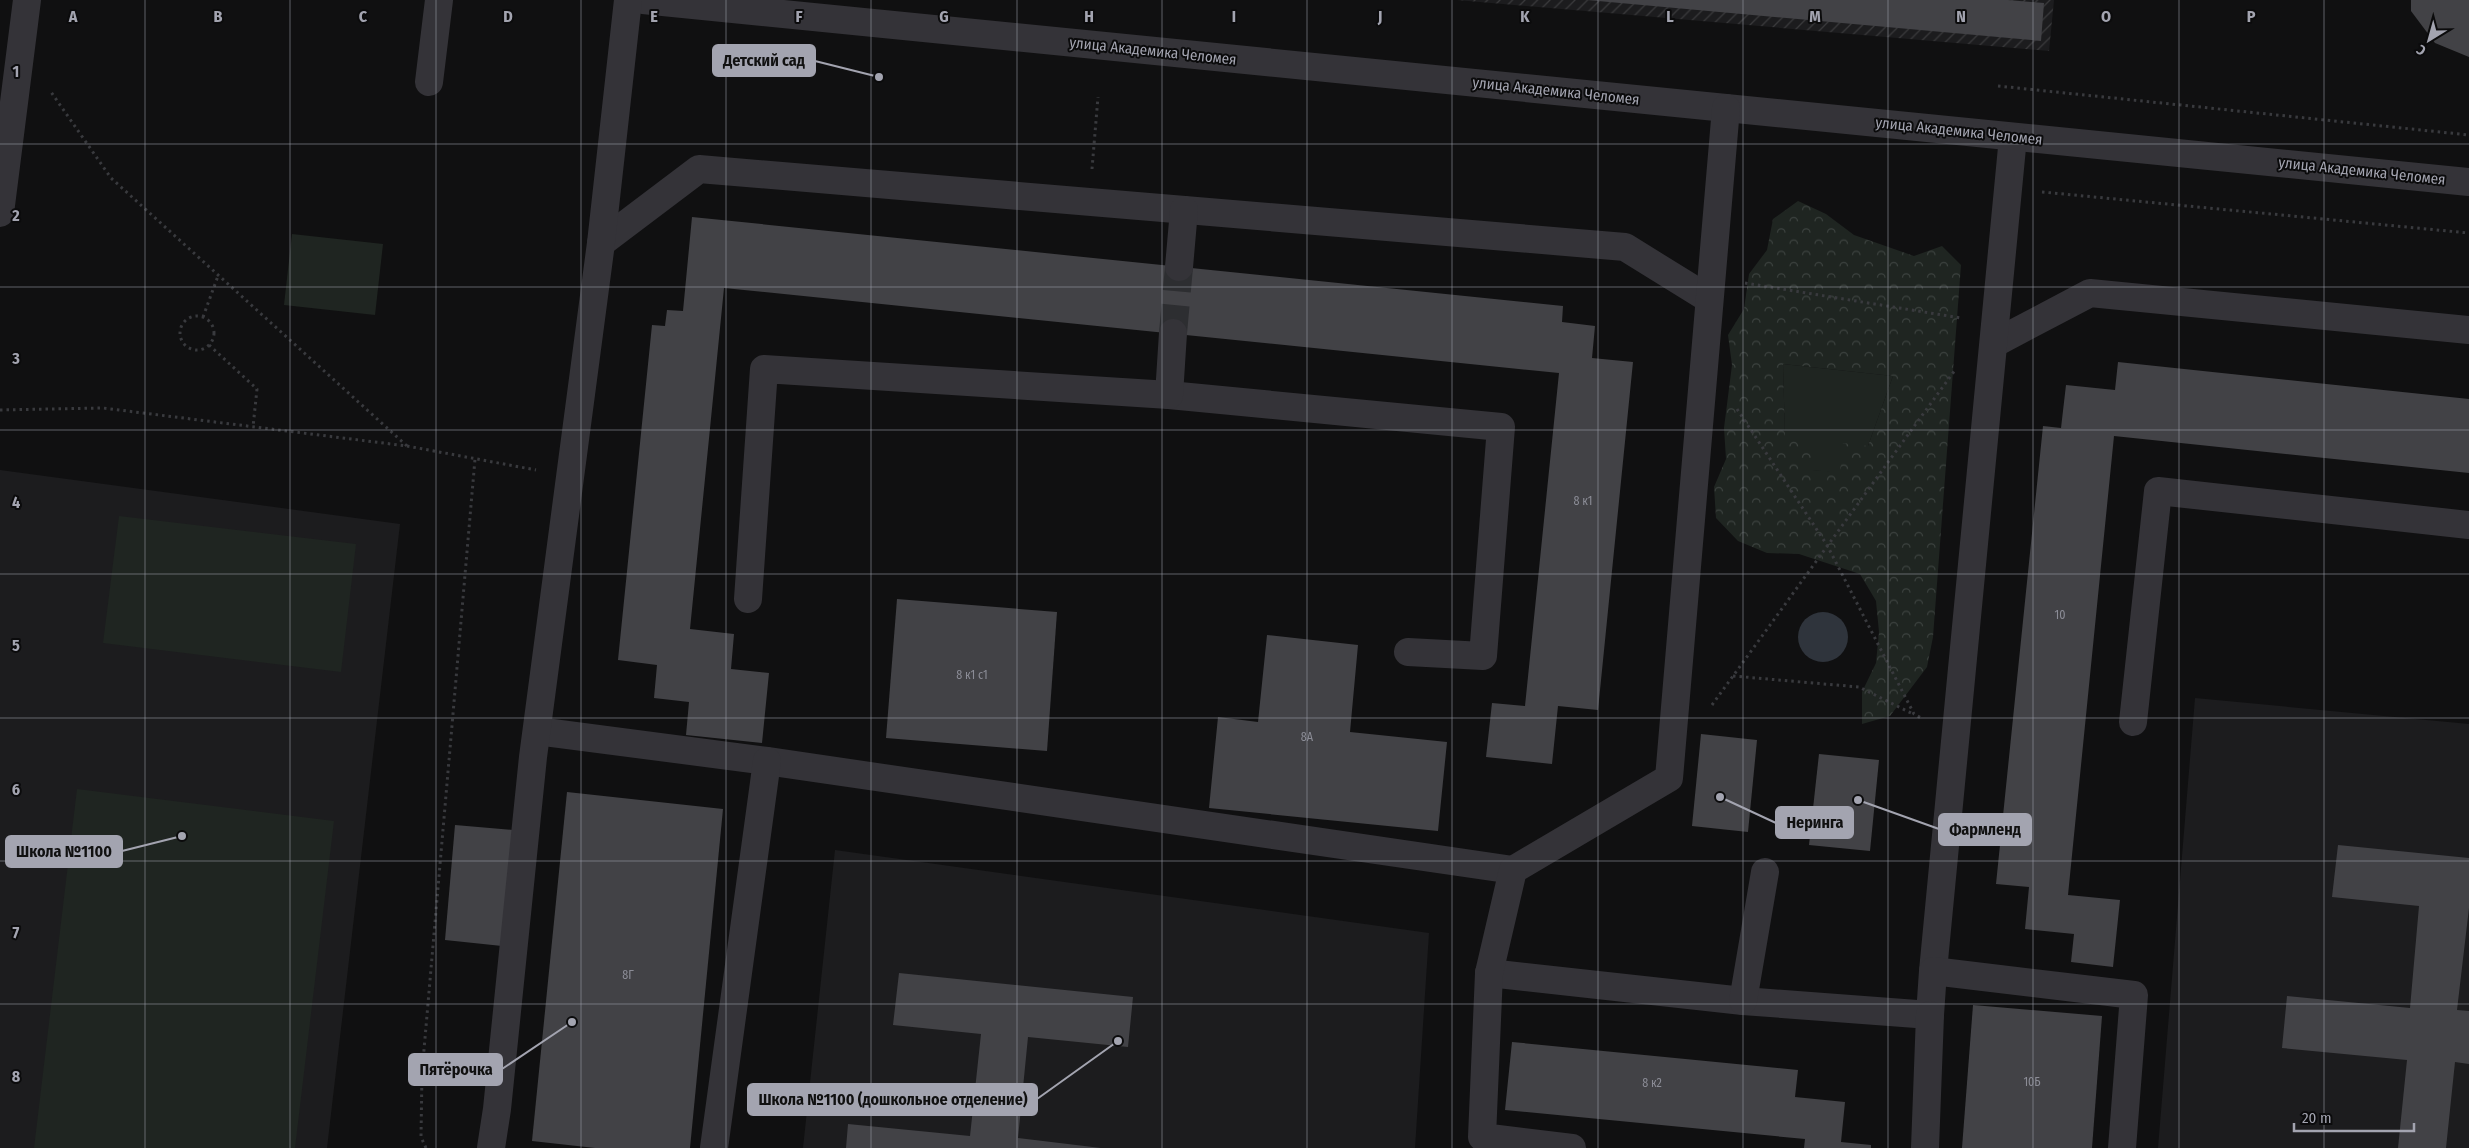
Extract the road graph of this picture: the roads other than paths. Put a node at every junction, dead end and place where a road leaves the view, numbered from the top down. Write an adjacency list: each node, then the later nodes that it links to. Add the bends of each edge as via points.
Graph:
1 (27, 0): 10 (street)
2 (438, 0): 5 (street)
3 (628, 0): 11 (street)
4 (643, 0): 6 (street, улица Академика Челомея)
5 (429, 82)
6 (1726, 108): 7 (street, улица Академика Челомея); 13 (street)
7 (2013, 137): 8 (street, улица Академика Челомея); 16 (street)
8 (2469, 182)
9 (1184, 210): 11 (street, via 699,169); 12 (street); 13 (street, via 1625,247)
10 (0, 213)
11 (602, 243): 22 (street)
12 (1179, 267)
13 (1710, 288): 24 (street, via 1669,778)
14 (2469, 330): 16 (street, via 2090,293)
15 (1174, 333): 17 (street)
16 (1996, 333): 26 (street)
17 (1169, 394): 19 (street, via 764,368); 20 (street, via 1501,428 1483,656)
18 (2469, 525): 21 (street, via 2158,491)
19 (748, 599)
20 (1408, 652)
21 (2133, 722)
22 (537, 731): 23 (street); 30 (street, via 498,1109)
23 (767, 760): 24 (street); 31 (street)
24 (1513, 870): 27 (street)
25 (1765, 872): 28 (street)
26 (1933, 971): 29 (street); 34 (street, via 2134,995)
27 (1489, 973): 28 (street); 32 (street, via 1482,1136)
28 (1743, 1001): 29 (street)
29 (1930, 1015): 33 (street)
30 (490, 1148)
31 (714, 1148)
32 (1572, 1148)
33 (1925, 1148)
34 (2122, 1148)

